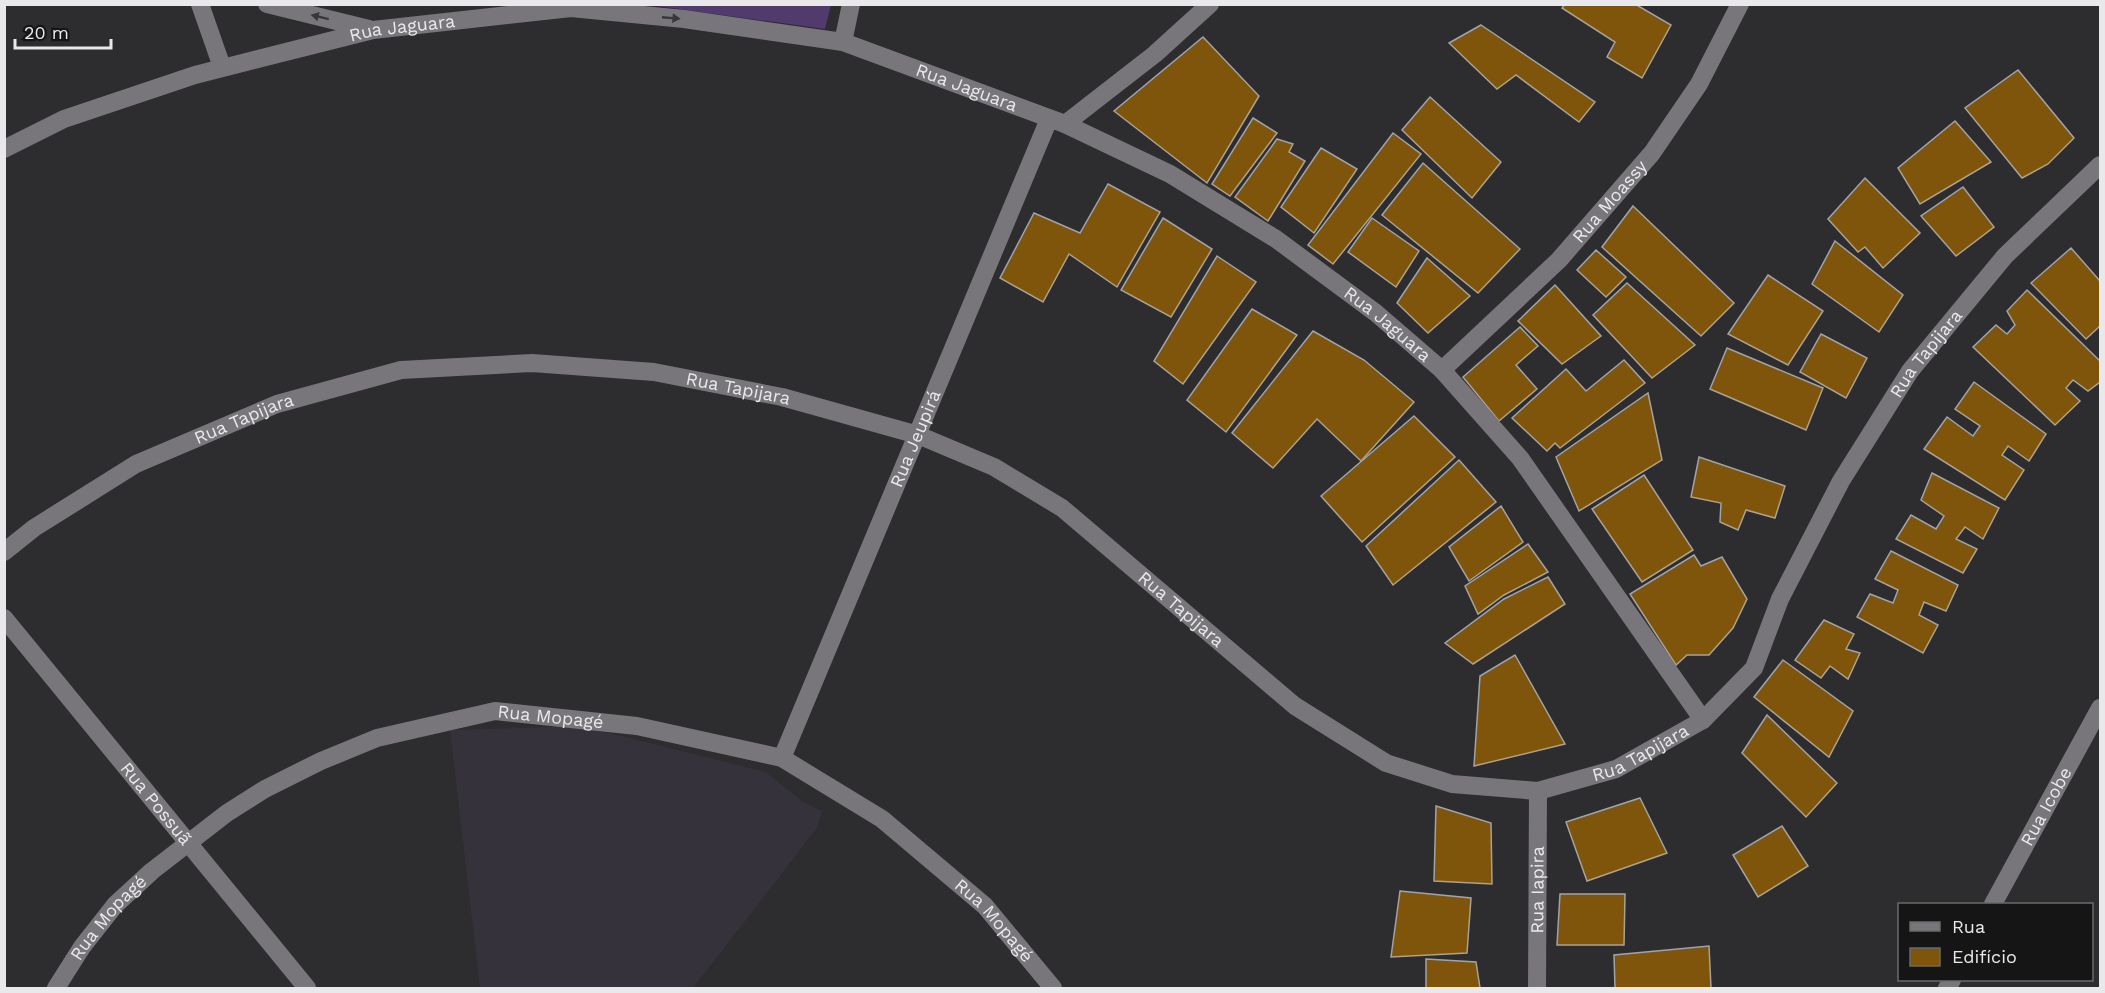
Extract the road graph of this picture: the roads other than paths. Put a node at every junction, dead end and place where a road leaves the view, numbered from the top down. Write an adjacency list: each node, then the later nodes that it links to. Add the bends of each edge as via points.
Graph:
1 (200, 4): 9 (street)
2 (267, 4): 7 (street, one-way to 2)
3 (851, 4): 8 (street)
4 (1209, 4): 10 (street, Rua Jeupirá, via 1155,54)
5 (1740, 4): 13 (street, Rua Moassy, via 1699,84 1652,153 1559,260)
6 (574, 6): 7 (street, Rua Jaguara); 8 (street, Rua Jaguara, one-way to 8)
7 (373, 30): 9 (street, Rua Jaguara)
8 (843, 42): 10 (street, Rua Jaguara)
9 (222, 67): 11 (street, Rua Jaguara, via 64,118)
10 (1057, 122): 13 (street, Rua Jaguara, via 1170,174 1276,239 1377,313); 14 (street, Rua Jeupirá)
11 (4, 149)
12 (2100, 165): 18 (street, Rua Tapijara, via 2005,256 1910,370 1841,482 1780,599 1754,668)
13 (1443, 370): 18 (street, Rua Jaguara, via 1520,458)
14 (918, 435): 15 (street, Rua Tapijara, via 782,398 654,372 532,363 401,370 277,404 136,464 34,528); 19 (street, Rua Jeupirá); 20 (street, Rua Tapijara, via 994,467 1062,508 1295,706 1386,763 1452,784)
15 (4, 552)
16 (4, 618): 21 (street, Rua Possuã)
17 (2100, 708): 22 (street, Rua Icobe)
18 (1703, 720): 20 (street, Rua Tapijara, via 1616,769)
19 (782, 758): 21 (street, Rua Mopagé, via 637,726 495,711 377,738 321,761 266,789); 25 (street, Rua Mopagé, via 882,819 985,906)
20 (1538, 791): 26 (street, Rua Iapira)
21 (189, 842): 23 (street, Rua Mopagé, via 115,904); 24 (street, Rua Possuã)
22 (1994, 903)
23 (56, 988)
24 (307, 988)
25 (1053, 988)
26 (1537, 988)

